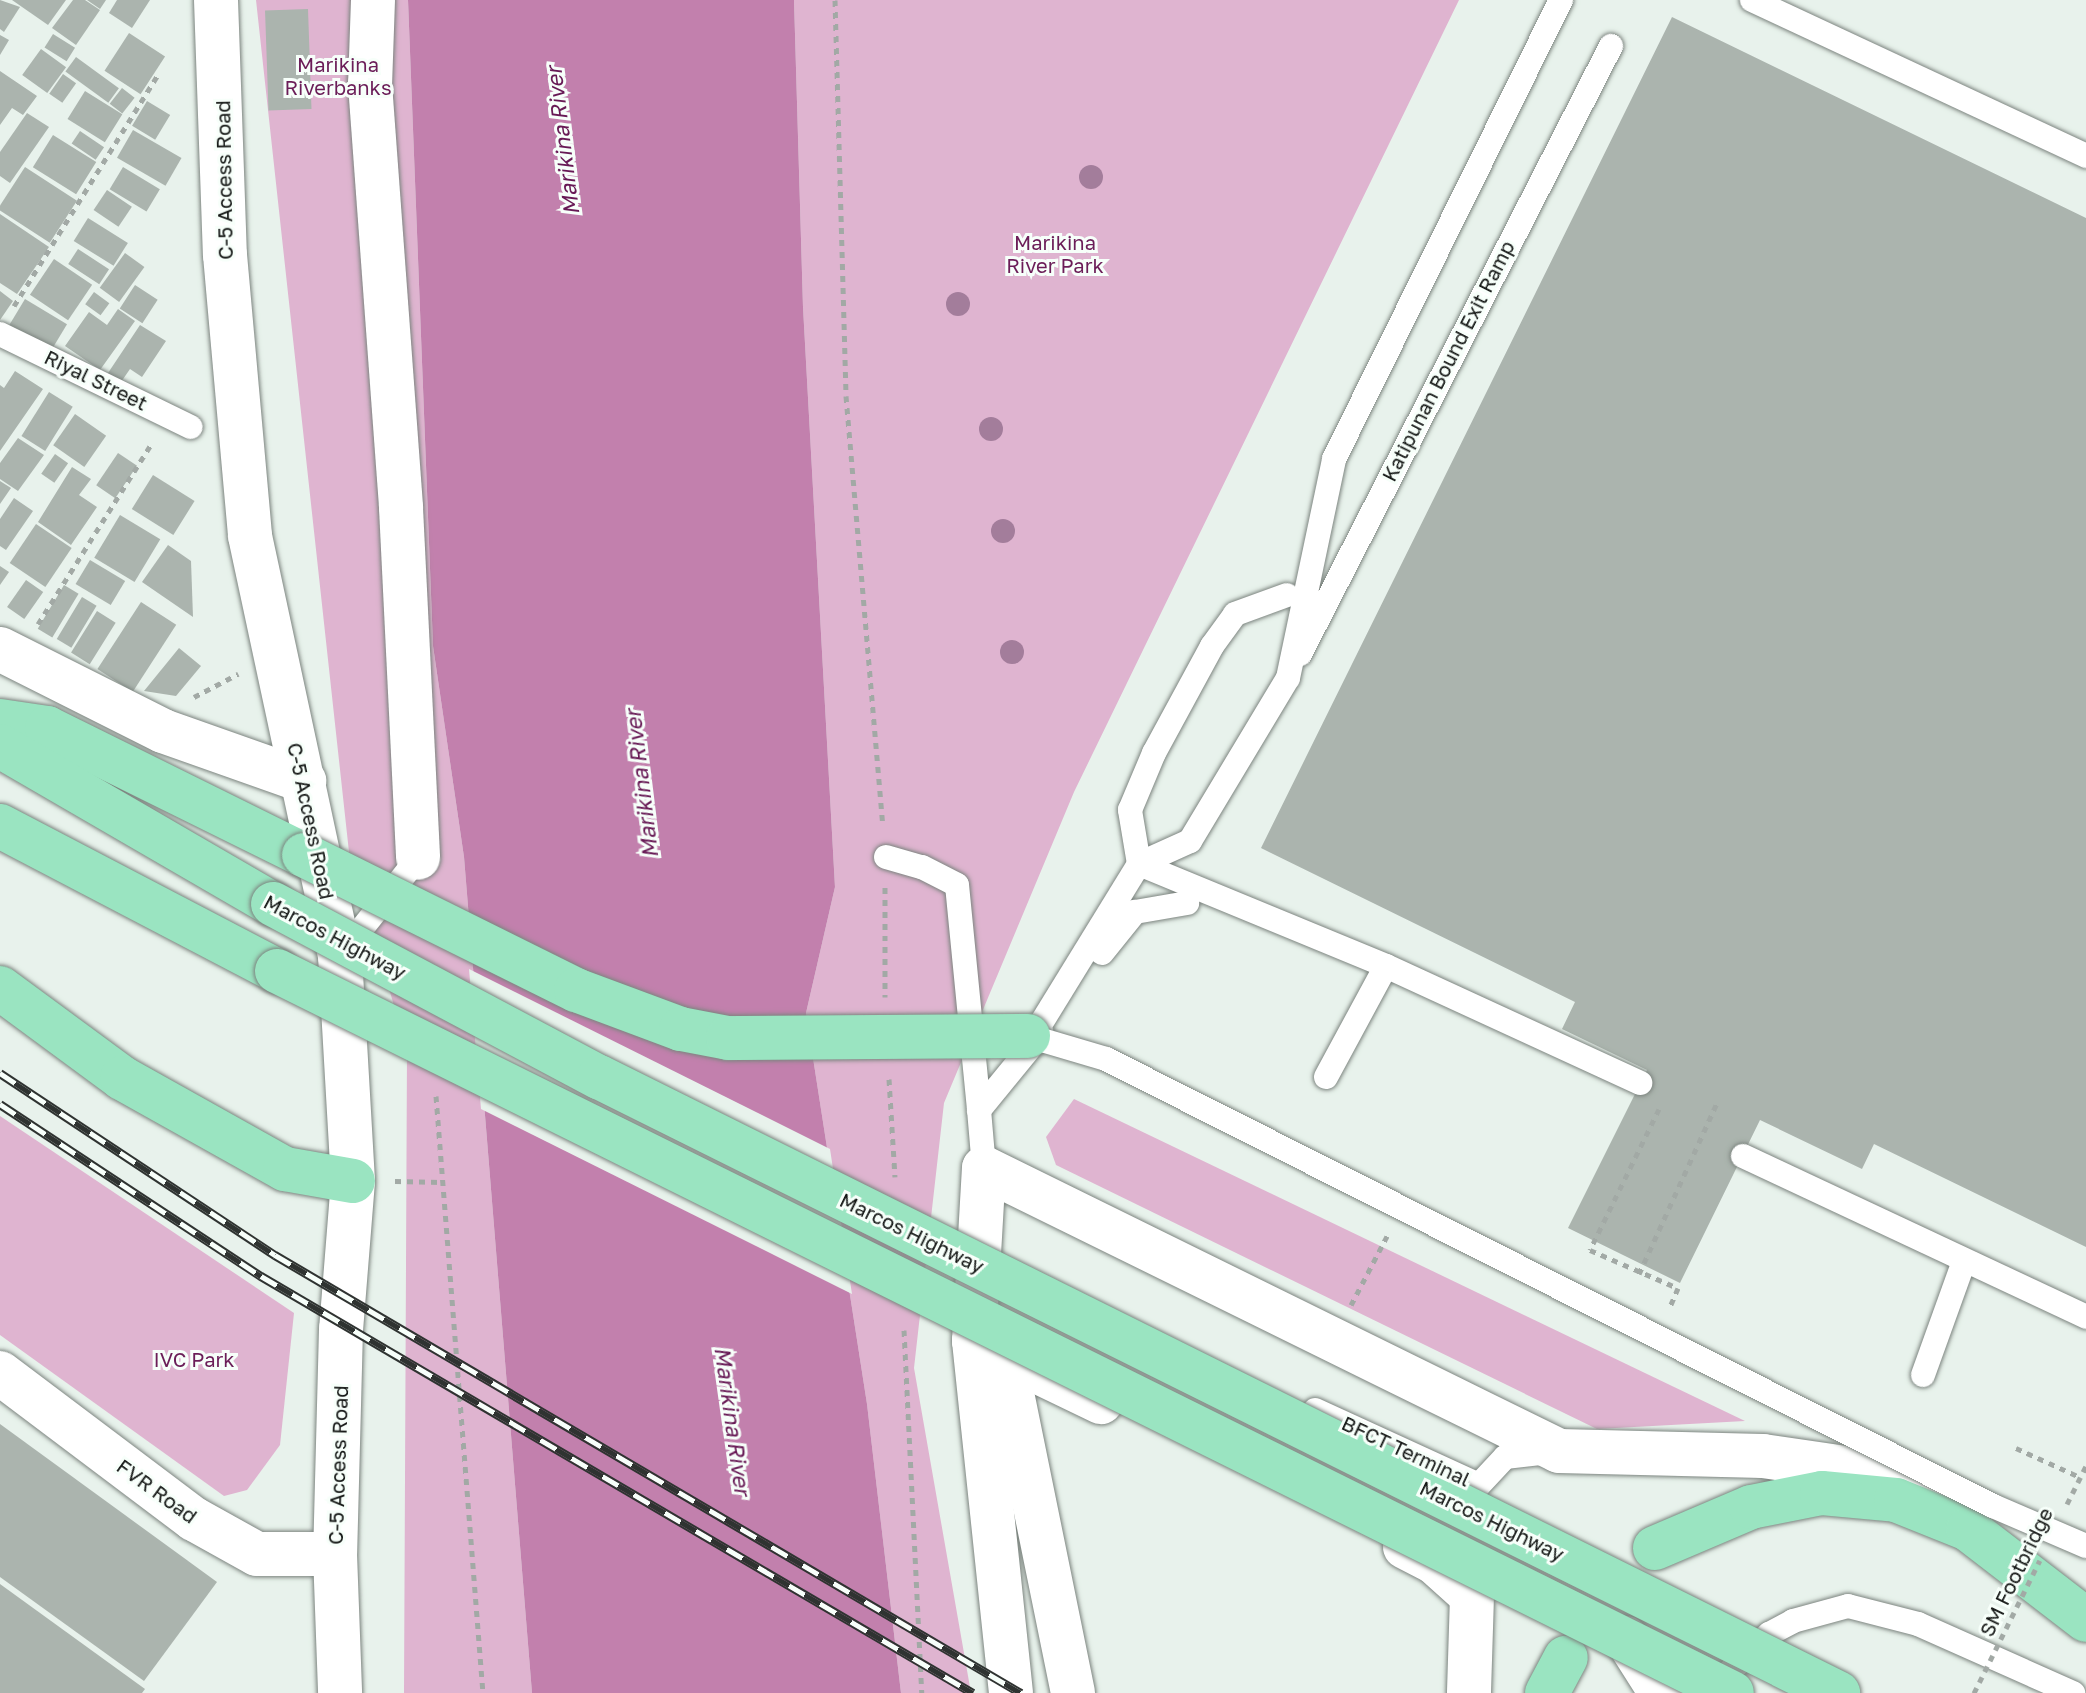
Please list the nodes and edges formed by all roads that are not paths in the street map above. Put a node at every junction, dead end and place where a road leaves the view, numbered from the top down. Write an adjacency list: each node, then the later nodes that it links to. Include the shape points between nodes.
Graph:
1 (216, 0): 14 (street, C-5 Access Road, via 225,255 250,536 272,656)
2 (373, 0): 17 (street, via 370,84 401,508)
3 (1561, 0): 11 (lane, via 1334,459)
4 (1752, 0): 6 (lane)
5 (1611, 46): 11 (lane, Katipunan Bound Exit Ramp)
6 (2086, 156)
7 (4, 324): 8 (lane, Riyal Street)
8 (191, 427)
9 (1287, 595): 18 (lane, via 1235,614 1176,713 1130,810)
10 (16, 642): 14 (street, via 163,731)
11 (1288, 678): 18 (lane, Katipunan Bound Exit Ramp, via 1190,841)
12 (0, 721): 23 (main road, bridge, via 47,728 576,990 681,1029 728,1038)
13 (0, 746): 54 (main road, Marcos Highway, bridge, via 273,904 614,1084)
14 (304, 781): 20 (street, C-5 Access Road)
15 (0, 826): 46 (main road, bridge, via 277,971)
16 (886, 857): 26 (lane, via 957,885)
17 (418, 858): 20 (lane)
18 (1139, 864): 21 (lane); 23 (lane)
19 (1187, 903): 26 (lane, via 1135,912 1114,932 1092,970)
20 (340, 956): 29 (street, C-5 Access Road)
21 (1386, 966): 24 (lane); 25 (lane)
22 (0, 988): 29 (main road, via 122,1078 285,1169)
23 (1030, 1037): 41 (lane, bridge, via 1106,1059 1993,1506)
24 (1326, 1077)
25 (1640, 1083)
26 (979, 1110): 28 (lane)
27 (1743, 1156): 30 (lane)
28 (984, 1168): 32 (street, via 979,1240); 36 (street)
29 (353, 1181): 43 (street, C-5 Access Road, via 341,1329)
30 (1964, 1261): 31 (lane); 34 (lane)
31 (2086, 1317)
32 (989, 1350): 37 (street); 48 (street); 49 (street)
33 (0, 1373): 43 (street, FVR Road, via 194,1519 257,1554)
34 (1923, 1375)
35 (1359, 1430): 37 (lane, BFCT Terminal, via 1248,1379); 38 (lane, BFCT Terminal); 39 (lane)
36 (1559, 1451): 38 (lane, BFCT Terminal, via 1505,1457); 40 (street, via 1763,1456 1866,1471 1926,1495)
37 (1247, 1468): 39 (street)
38 (1479, 1485): 44 (lane)
39 (1357, 1522): 44 (street, via 1433,1561)
40 (1968, 1529): 42 (main road, via 1896,1500 1822,1493 1751,1507); 45 (main road)
41 (2085, 1543)
42 (1655, 1548)
43 (335, 1554): 47 (street, C-5 Access Road)
44 (1472, 1596): 50 (street)
45 (2086, 1620)
46 (1626, 1638): 51 (street); 53 (main road, bridge)
47 (340, 1693)
48 (1011, 1693)
49 (1073, 1693)
50 (1469, 1693)
51 (1661, 1693)
52 (1716, 1693): 55 (lane, via 1728,1673 1769,1634 1820,1611 1848,1606 1918,1624)
53 (1732, 1693)
54 (1838, 1693)
55 (2073, 1693)

